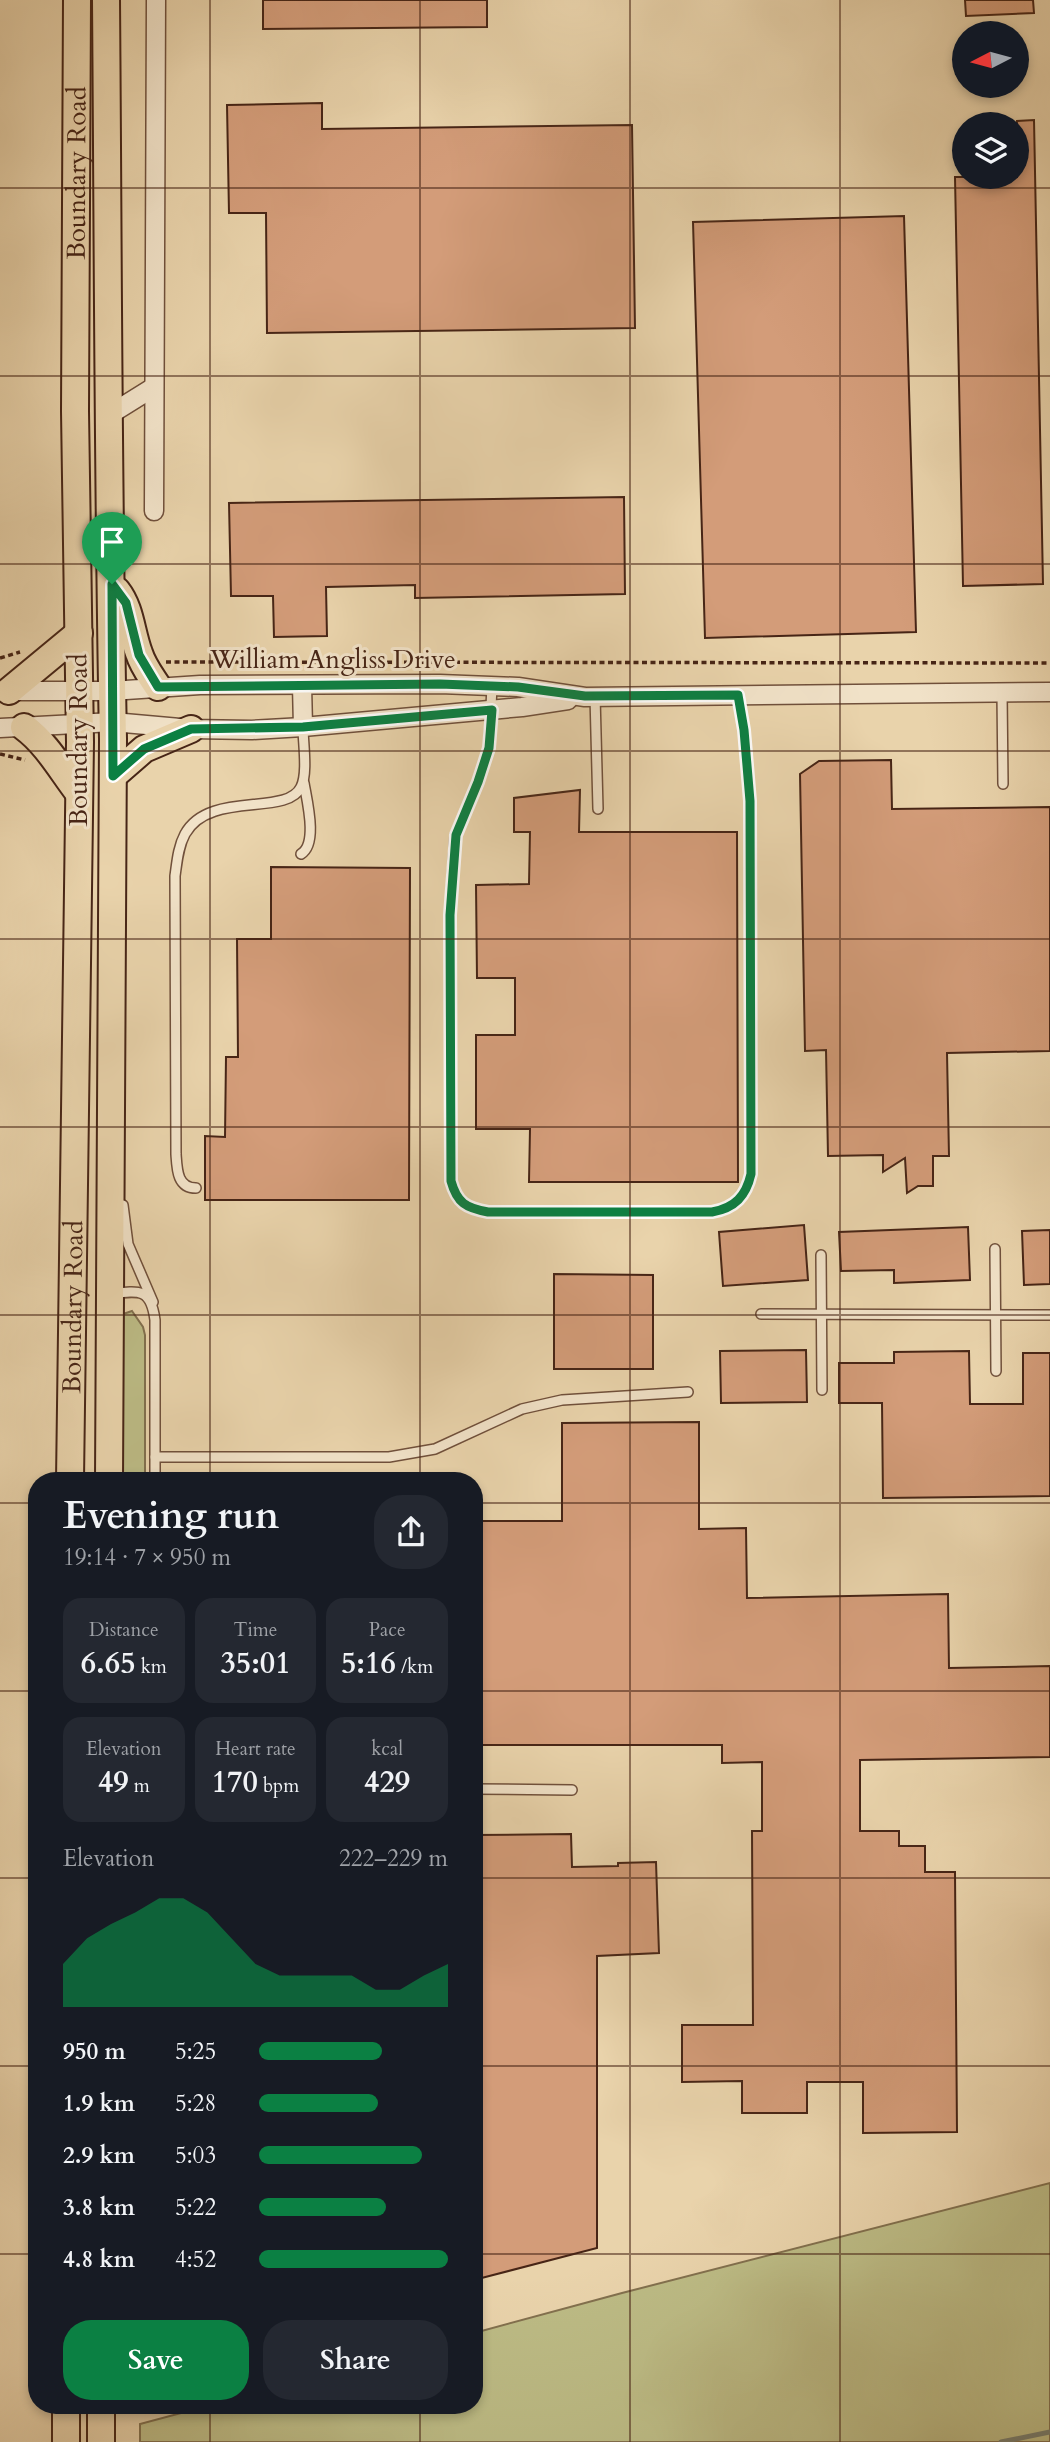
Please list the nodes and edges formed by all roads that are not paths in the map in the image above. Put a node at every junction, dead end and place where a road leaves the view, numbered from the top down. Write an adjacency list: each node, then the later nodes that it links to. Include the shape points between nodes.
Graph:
1 (77, 0): 8 (main road, Boundary Road)
2 (106, 0): 5 (main road, Boundary Road)
3 (156, 0): 4 (street)
4 (154, 387): 5 (street); 6 (street)
5 (109, 415): 7 (main road, Boundary Road)
6 (154, 511)
7 (112, 584): 11 (main road, via 126,603 139,655); 13 (main road, Boundary Road)
8 (79, 633): 12 (main road); 14 (main road, Boundary Road)
9 (302, 685): 10 (street, William Angliss Drive); 11 (street, William Angliss Drive); 23 (street)
10 (492, 686): 18 (street, William Angliss Drive); 19 (lane)
11 (158, 687): 13 (street, William Angliss Drive)
12 (4, 691): 14 (street, William Angliss Drive)
13 (111, 691): 14 (street, William Angliss Drive); 20 (main road, Boundary Road)
14 (80, 692): 21 (main road, Boundary Road)
15 (1050, 692): 16 (street, William Angliss Drive)
16 (1002, 693): 17 (street, William Angliss Drive); 27 (lane)
17 (738, 695): 18 (street, William Angliss Drive); 19 (lane, via 750,801 751,1174 749,1186 734,1205 712,1212 488,1212 472,1209 455,1194 451,1181 450,915 456,835 489,748)
18 (590, 696): 19 (street, William Angliss Drive); 29 (lane)
19 (492, 710): 23 (street, William Angliss Drive)
20 (113, 722): 21 (street, William Angliss Drive); 24 (street, William Angliss Drive); 25 (main road, Boundary Road)
21 (80, 723): 22 (street, William Angliss Drive); 28 (main road, Boundary Road)
22 (12, 727): 28 (main road, via 43,744)
23 (303, 727): 24 (street, William Angliss Drive); 26 (lane)
24 (191, 729): 25 (main road, via 144,749)
25 (113, 776): 31 (main road, Boundary Road)
26 (304, 778): 30 (lane, via 311,836); 33 (lane, via 291,798 218,810 200,818 186,832 179,850 176,1154 183,1184)
27 (1003, 783)
28 (78, 792): 38 (main road, Boundary Road)
29 (598, 809)
30 (301, 854)
31 (112, 1082): 32 (lane); 37 (main road, Boundary Road)
32 (122, 1130)
33 (196, 1188)
34 (122, 1197): 39 (lane, via 128,1244)
35 (995, 1249): 42 (lane)
36 (821, 1255): 41 (lane)
37 (110, 1294): 38 (main road); 39 (lane, via 134,1291); 49 (main road, Boundary Road)
38 (74, 1301): 48 (main road, Boundary Road)
39 (153, 1303): 47 (lane)
40 (761, 1314): 41 (lane)
41 (821, 1315): 42 (lane); 45 (lane)
42 (996, 1315): 43 (lane); 44 (lane)
43 (1050, 1315)
44 (996, 1371)
45 (822, 1390)
46 (688, 1392): 47 (lane, via 562,1399 522,1409 435,1449 388,1457)
47 (155, 1457): 50 (lane)
48 (70, 1472)
49 (109, 1472)
50 (155, 1472)
51 (483, 1789): 52 (lane)
52 (572, 1790)
53 (66, 2414): 55 (main road)
54 (101, 2414): 56 (main road)
55 (66, 2442)
56 (101, 2442)

